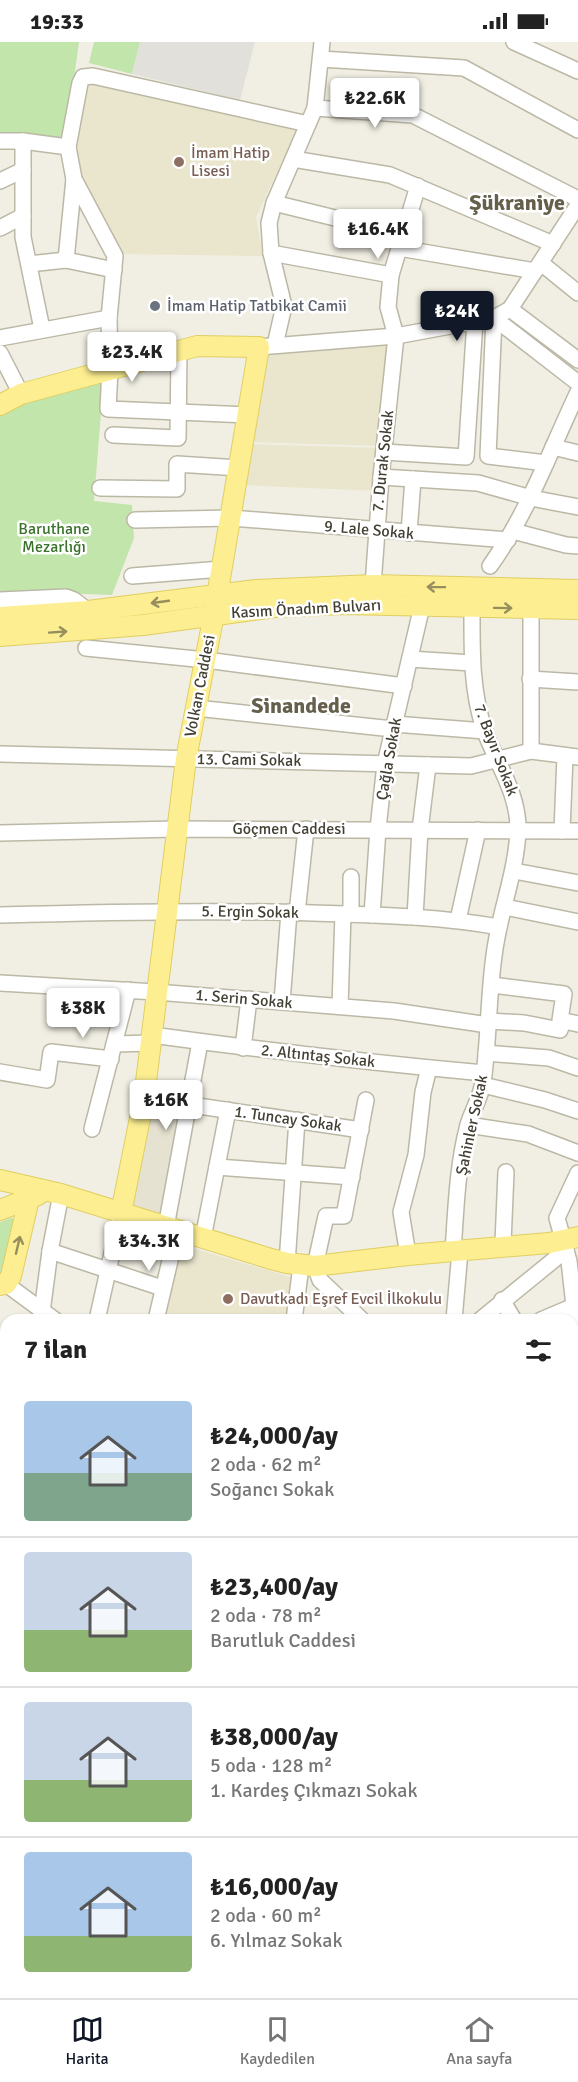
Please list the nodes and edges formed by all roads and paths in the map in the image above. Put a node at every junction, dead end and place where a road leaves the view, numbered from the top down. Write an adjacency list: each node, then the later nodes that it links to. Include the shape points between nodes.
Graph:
1 (322, 42): 3 (street)
2 (514, 42): 4 (street)
3 (321, 59): 5 (street); 7 (street, via 464,68)
4 (578, 71)
5 (315, 108): 6 (street); 16 (street, via 413,115)
6 (308, 124): 10 (street, via 93,76 83,77 80,83); 11 (street)
7 (578, 130)
8 (0, 141): 9 (street)
9 (23, 141): 10 (street); 12 (street)
10 (68, 147): 13 (street)
11 (293, 159): 15 (street, via 390,175); 17 (street)
12 (23, 170): 14 (street); 19 (street)
13 (74, 179): 25 (street); 28 (street, via 115,256)
14 (0, 181)
15 (418, 186): 22 (street); 23 (street)
16 (578, 200)
17 (274, 203): 22 (street); 24 (street, via 269,223)
18 (578, 205): 20 (street)
19 (24, 216): 21 (street); 26 (street)
20 (574, 222): 23 (street)
21 (0, 228)
22 (401, 242): 27 (street); 29 (street)
23 (553, 244): 27 (street)
24 (271, 253): 29 (street); 38 (street, via 284,306)
25 (66, 260): 26 (street); 28 (street)
26 (29, 264): 35 (street)
27 (538, 267): 30 (street); 31 (street)
28 (114, 270): 32 (street)
29 (391, 275): 36 (street, via 388,307)
30 (578, 293)
31 (510, 309): 33 (street); 41 (street)
32 (109, 318): 35 (street); 42 (street)
33 (494, 318): 34 (street); 43 (street); 54 (street, via 488,456)
34 (475, 321): 36 (street); 52 (street, via 466,457)
35 (42, 329): 37 (street)
36 (396, 336): 38 (street); 52 (street, 7. Durak Sokak)
37 (0, 338)
38 (267, 346): 39 (main road, via 197,346); 48 (main road, Volkan Caddesi)
39 (179, 351): 42 (main road); 47 (street)
40 (0, 353): 45 (street)
41 (578, 360)
42 (110, 369): 45 (main road); 47 (street, via 108,409)
43 (578, 383)
44 (578, 392): 49 (street)
45 (21, 394): 46 (main road)
46 (0, 405)
47 (178, 412): 48 (street); 50 (street, via 178,438)
48 (248, 415): 55 (main road, Volkan Caddesi)
49 (573, 415): 51 (street)
50 (113, 435)
51 (553, 447): 53 (street); 54 (street)
52 (384, 452): 56 (street, 7. Durak Sokak)
53 (578, 453)
54 (546, 462): 59 (street)
55 (239, 468): 58 (street, via 177,464 177,489); 61 (main road, Volkan Caddesi)
56 (381, 477): 57 (street); 63 (street, 7. Durak Sokak)
57 (413, 479): 59 (street, via 478,483); 64 (street)
58 (100, 488)
59 (531, 498): 60 (street); 65 (street)
60 (578, 507)
61 (231, 518): 62 (street, 9. Lale Sokak); 63 (street, 9. Lale Sokak); 68 (main road, Volkan Caddesi)
62 (135, 520)
63 (376, 530): 64 (street, 9. Lale Sokak); 70 (street, 7. Durak Sokak)
64 (409, 533): 65 (street, 9. Lale Sokak)
65 (511, 536): 66 (street, 9. Lale Sokak); 67 (street)
66 (578, 546)
67 (490, 566)
68 (222, 569): 69 (street); 72 (main road, Volkan Caddesi)
69 (132, 576)
70 (373, 585): 71 (main road, Kasım Önadım Bulvarı, one-way to 70); 72 (main road, Kasım Önadım Bulvarı)
71 (578, 590)
72 (218, 594): 78 (main road, Kasım Önadım Bulvarı, one-way to 78); 79 (main road, Volkan Caddesi)
73 (0, 600): 78 (street, via 66,597)
74 (422, 606): 75 (main road, Kasım Önadım Bulvarı); 79 (main road, Kasım Önadım Bulvarı, via 343,604); 83 (street, Çağla Sokak)
75 (472, 607): 76 (main road, Kasım Önadım Bulvarı, one-way to 76); 85 (street, 7. Bayır Sokak)
76 (531, 609): 77 (main road, Kasım Önadım Bulvarı); 86 (street)
77 (578, 609)
78 (88, 611): 80 (main road, Kasım Önadım Bulvarı)
79 (214, 614): 81 (main road, Kasım Önadım Bulvarı, one-way to 79, via 143,625); 84 (main road, Volkan Caddesi)
80 (0, 617)
81 (0, 636)
82 (86, 648): 84 (street)
83 (410, 659): 85 (street); 88 (street, Çağla Sokak)
84 (206, 660): 88 (street); 89 (main road, Volkan Caddesi)
85 (472, 663): 91 (street, 7. Bayır Sokak)
86 (531, 679): 87 (street); 92 (street)
87 (578, 682)
88 (404, 686): 90 (street, Çağla Sokak)
89 (196, 708): 90 (street); 95 (main road, Volkan Caddesi)
90 (393, 726): 91 (street); 97 (street, Çağla Sokak)
91 (485, 731): 96 (street, 7. Bayır Sokak)
92 (531, 751): 94 (street); 96 (street, 13. Cami Sokak)
93 (0, 754): 95 (street, 13. Cami Sokak)
94 (571, 756): 105 (street)
95 (186, 759): 97 (street, 13. Cami Sokak); 99 (main road, Volkan Caddesi)
96 (498, 759): 98 (street, 13. Cami Sokak, via 471,766); 104 (street, 7. Bayır Sokak, via 515,801)
97 (385, 764): 98 (street, 13. Cami Sokak); 101 (street, Çağla Sokak)
98 (428, 765): 102 (street)
99 (176, 829): 100 (street, Göçmen Caddesi); 107 (street, Göçmen Caddesi); 112 (main road, Volkan Caddesi)
100 (306, 829): 101 (street, Göçmen Caddesi); 113 (street)
101 (378, 829): 102 (street, Göçmen Caddesi); 116 (street, Çağla Sokak)
102 (420, 830): 103 (street, Göçmen Caddesi); 117 (street)
103 (478, 830): 104 (street, Göçmen Caddesi); 118 (street)
104 (518, 830): 105 (street, Göçmen Caddesi); 108 (street, 7. Bayır Sokak)
105 (562, 831): 106 (street, Göçmen Caddesi)
106 (578, 831)
107 (0, 833)
108 (514, 871): 110 (street); 111 (street, 7. Bayır Sokak)
109 (351, 877): 114 (street)
110 (578, 883)
111 (505, 907): 119 (street); 120 (street, 7. Bayır Sokak)
112 (166, 910): 113 (street, 5. Ergin Sokak); 115 (street, 5. Ergin Sokak); 124 (main road, Volkan Caddesi)
113 (293, 912): 114 (street, 5. Ergin Sokak); 126 (street)
114 (347, 914): 116 (street, 5. Ergin Sokak); 127 (street)
115 (0, 915)
116 (372, 915): 117 (street, 5. Ergin Sokak)
117 (415, 917): 118 (street, 5. Ergin Sokak)
118 (458, 920): 120 (street, 5. Ergin Sokak)
119 (578, 922)
120 (499, 927): 122 (street, Şahinler Sokak)
121 (0, 983): 123 (street, 1. Serin Sokak)
122 (492, 985): 128 (street, via 564,994); 129 (street, Şahinler Sokak)
123 (128, 990): 124 (street, 1. Serin Sokak); 132 (street)
124 (156, 992): 125 (street, 1. Serin Sokak); 130 (main road, Volkan Caddesi)
125 (249, 999): 126 (street, 1. Serin Sokak); 133 (street)
126 (282, 1002): 127 (street, 1. Serin Sokak)
127 (340, 1006): 129 (street, 1. Serin Sokak)
128 (567, 1022): 129 (street, 1. Serin Sokak, via 560,1030 524,1023)
129 (488, 1023): 134 (street, Şahinler Sokak)
130 (151, 1039): 131 (street, 2. Altıntaş Sokak); 132 (street, 2. Altıntaş Sokak); 140 (main road, Volkan Caddesi)
131 (200, 1042): 133 (street, 2. Altıntaş Sokak); 142 (street)
132 (116, 1044): 135 (street)
133 (243, 1048): 136 (street, 2. Altıntaş Sokak)
134 (486, 1053): 137 (street, via 549,1058); 139 (street, Şahinler Sokak)
135 (111, 1059): 138 (street, via 51,1052 47,1080); 147 (street)
136 (429, 1068): 139 (street, 2. Altıntaş Sokak); 165 (street, via 416,1155 401,1212)
137 (578, 1068)
138 (0, 1072)
139 (483, 1079): 144 (street, 2. Altıntaş Sokak); 146 (street, Şahinler Sokak)
140 (144, 1098): 142 (street, 1. Tuncay Sokak); 158 (main road, Volkan Caddesi)
141 (366, 1100): 148 (street)
142 (187, 1104): 143 (street, 1. Tuncay Sokak); 159 (street)
143 (228, 1110): 145 (street, 1. Tuncay Sokak); 150 (street)
144 (578, 1111)
145 (297, 1120): 148 (street, 1. Tuncay Sokak); 152 (street)
146 (468, 1125): 149 (street, via 528,1134); 164 (street, Şahinler Sokak, via 461,1161)
147 (92, 1129)
148 (361, 1130): 154 (street)
149 (578, 1153)
150 (217, 1167): 152 (street); 161 (street)
151 (506, 1172): 162 (street)
152 (294, 1173): 154 (street); 166 (street)
153 (578, 1173): 160 (street, via 557,1218)
154 (352, 1177): 166 (street, via 344,1216 326,1216)
155 (30, 1190): 156 (main road); 157 (main road); 158 (main road); 163 (street); 168 (main road, one-way to 155, via 11,1276)
156 (0, 1198)
157 (0, 1210)
158 (121, 1213): 159 (main road); 167 (street)
159 (171, 1229): 161 (main road); 169 (street)
160 (569, 1237): 162 (main road); 164 (main road); 170 (street); 171 (street)
161 (203, 1238): 166 (main road)
162 (503, 1243): 164 (main road)
163 (50, 1251): 167 (street); 173 (street)
164 (462, 1251): 165 (main road); 178 (street, Şahinler Sokak)
165 (408, 1255): 166 (main road)
166 (301, 1265): 176 (street); 177 (street)
167 (107, 1270): 169 (street); 174 (street)
168 (3, 1285): 172 (street)
169 (162, 1288): 175 (street)
170 (502, 1300): 179 (street); 180 (street)
171 (574, 1306): 181 (street); 182 (street)
172 (45, 1314)
173 (48, 1314)
174 (98, 1314)
175 (157, 1314)
176 (295, 1314)
177 (356, 1314)
178 (455, 1314)
179 (487, 1314)
180 (510, 1314)
181 (555, 1314)
182 (575, 1314)

